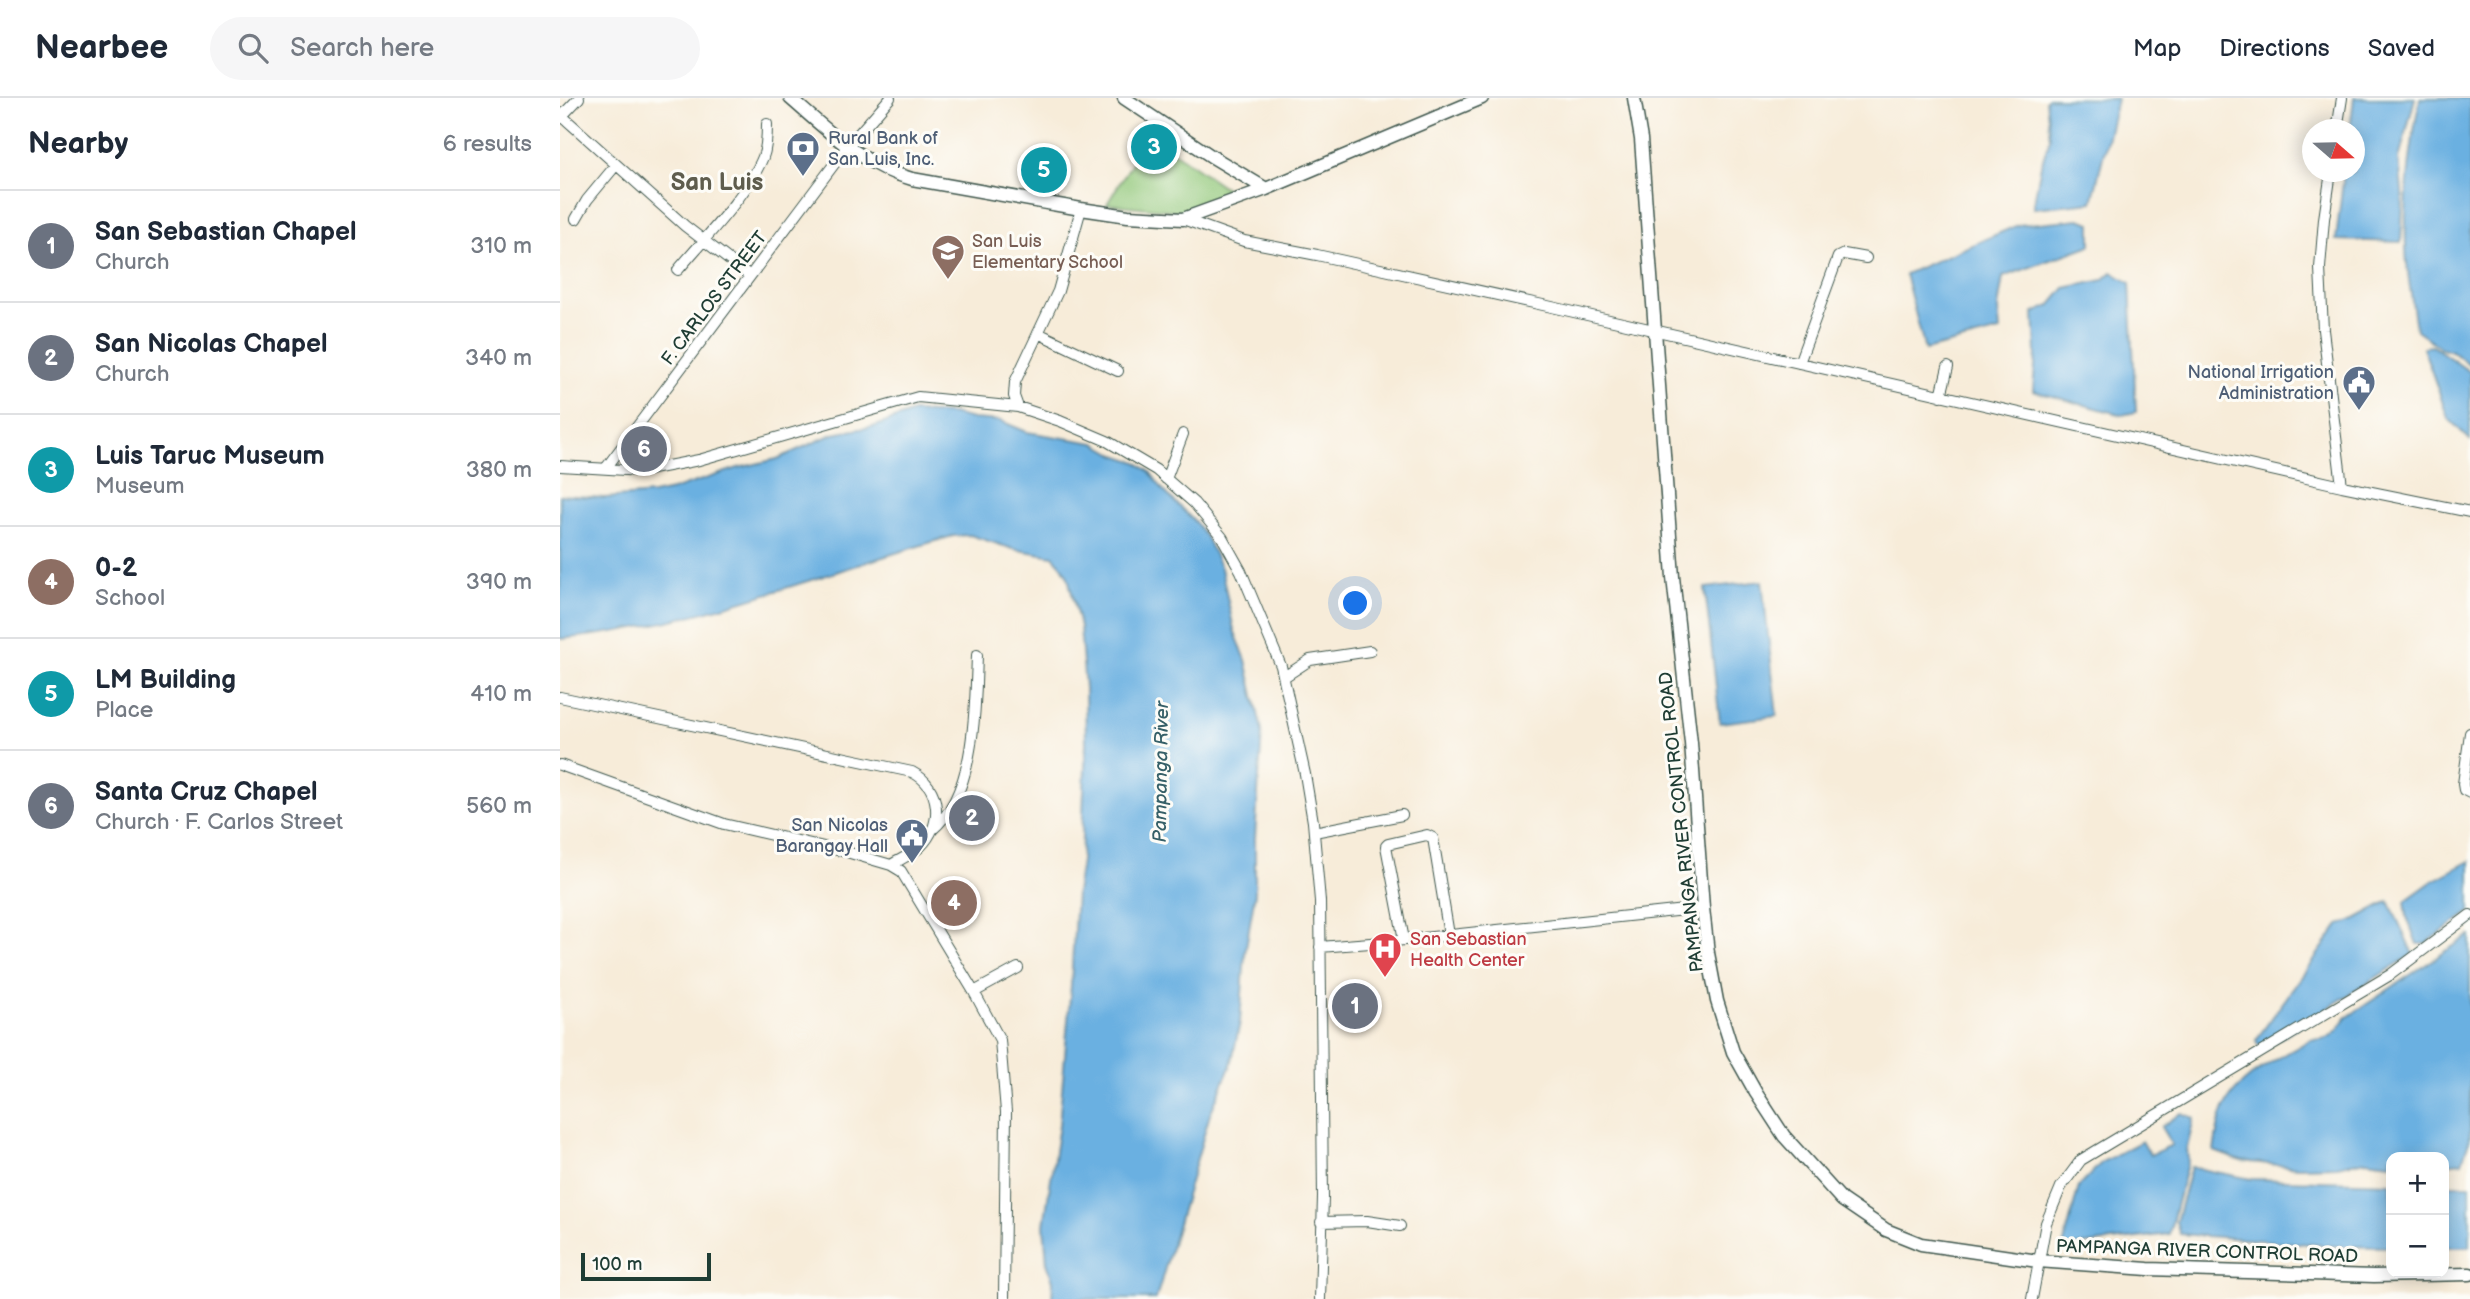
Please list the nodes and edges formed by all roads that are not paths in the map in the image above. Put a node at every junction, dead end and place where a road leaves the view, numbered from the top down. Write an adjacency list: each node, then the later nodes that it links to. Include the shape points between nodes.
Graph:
1 (579, 98): 8 (street)
2 (790, 98): 11 (main road)
3 (890, 98): 11 (street, F. CARLOS STREET)
4 (1124, 98): 14 (main road)
5 (1482, 98): 14 (main road)
6 (1634, 98): 22 (main road, PAMPANGA RIVER CONTROL ROAD)
7 (2342, 98): 9 (street)
8 (561, 117): 12 (street)
9 (2339, 119)
10 (767, 124): 18 (street, via 764,154 757,168)
11 (847, 147): 15 (main road, via 891,173); 21 (street, F. CARLOS STREET)
12 (616, 165): 16 (street); 18 (street)
13 (2330, 182): 33 (street, via 2320,268)
14 (1266, 189): 17 (main road)
15 (1081, 209): 17 (main road); 23 (street, via 1058,290)
16 (576, 219)
17 (1183, 219): 22 (street, via 1244,241)
18 (702, 240): 20 (street); 21 (street)
19 (1866, 258): 24 (street, via 1838,257)
20 (678, 270)
21 (750, 276): 31 (street, F. CARLOS STREET)
22 (1656, 332): 24 (street); 46 (main road, PAMPANGA RIVER CONTROL ROAD)
23 (1038, 334): 26 (street); 28 (street, via 1015,382)
24 (1799, 363): 27 (street)
25 (1948, 367): 27 (street)
26 (1118, 371)
27 (1941, 396): 33 (street)
28 (1018, 407): 31 (street, via 918,397 699,460 642,471); 32 (street, via 1107,441)
29 (1183, 434): 32 (street)
30 (560, 466): 31 (street)
31 (606, 468)
32 (1166, 479): 37 (street, via 1222,537 1265,624)
33 (2342, 486): 34 (street)
34 (2470, 512)
35 (1370, 651): 37 (street, via 1310,660)
36 (977, 655): 43 (street, via 964,773 952,807)
37 (1284, 677): 44 (street)
38 (560, 697): 43 (street, via 912,772 925,779 934,796)
39 (2470, 733): 41 (street, via 2463,784)
40 (560, 765): 45 (street, via 724,824)
41 (2470, 793)
42 (1402, 815): 44 (street)
43 (931, 830): 45 (street, via 922,845)
44 (1314, 832): 50 (street)
45 (891, 865): 52 (street, via 901,871)
46 (1703, 908): 48 (street); 55 (main road, PAMPANGA RIVER CONTROL ROAD, via 1717,1001 1733,1052 1784,1136 1811,1168 1842,1200 1886,1230 1921,1244)
47 (2470, 915): 55 (street, via 2389,975 2081,1160 2061,1187 2046,1223)
48 (1449, 935): 49 (street); 49 (street, via 1435,844 1427,835 1385,846)
49 (1404, 940): 50 (street)
50 (1320, 947): 53 (street)
51 (1018, 968): 52 (street)
52 (974, 992): 57 (street, via 1000,1040 1006,1112)
53 (1321, 1222): 54 (street); 58 (street)
54 (1400, 1226)
55 (2038, 1261): 56 (main road, PAMPANGA RIVER CONTROL ROAD, via 2374,1276); 59 (street)
56 (2470, 1274)
57 (1004, 1299)
58 (1320, 1299)
59 (2032, 1299)

